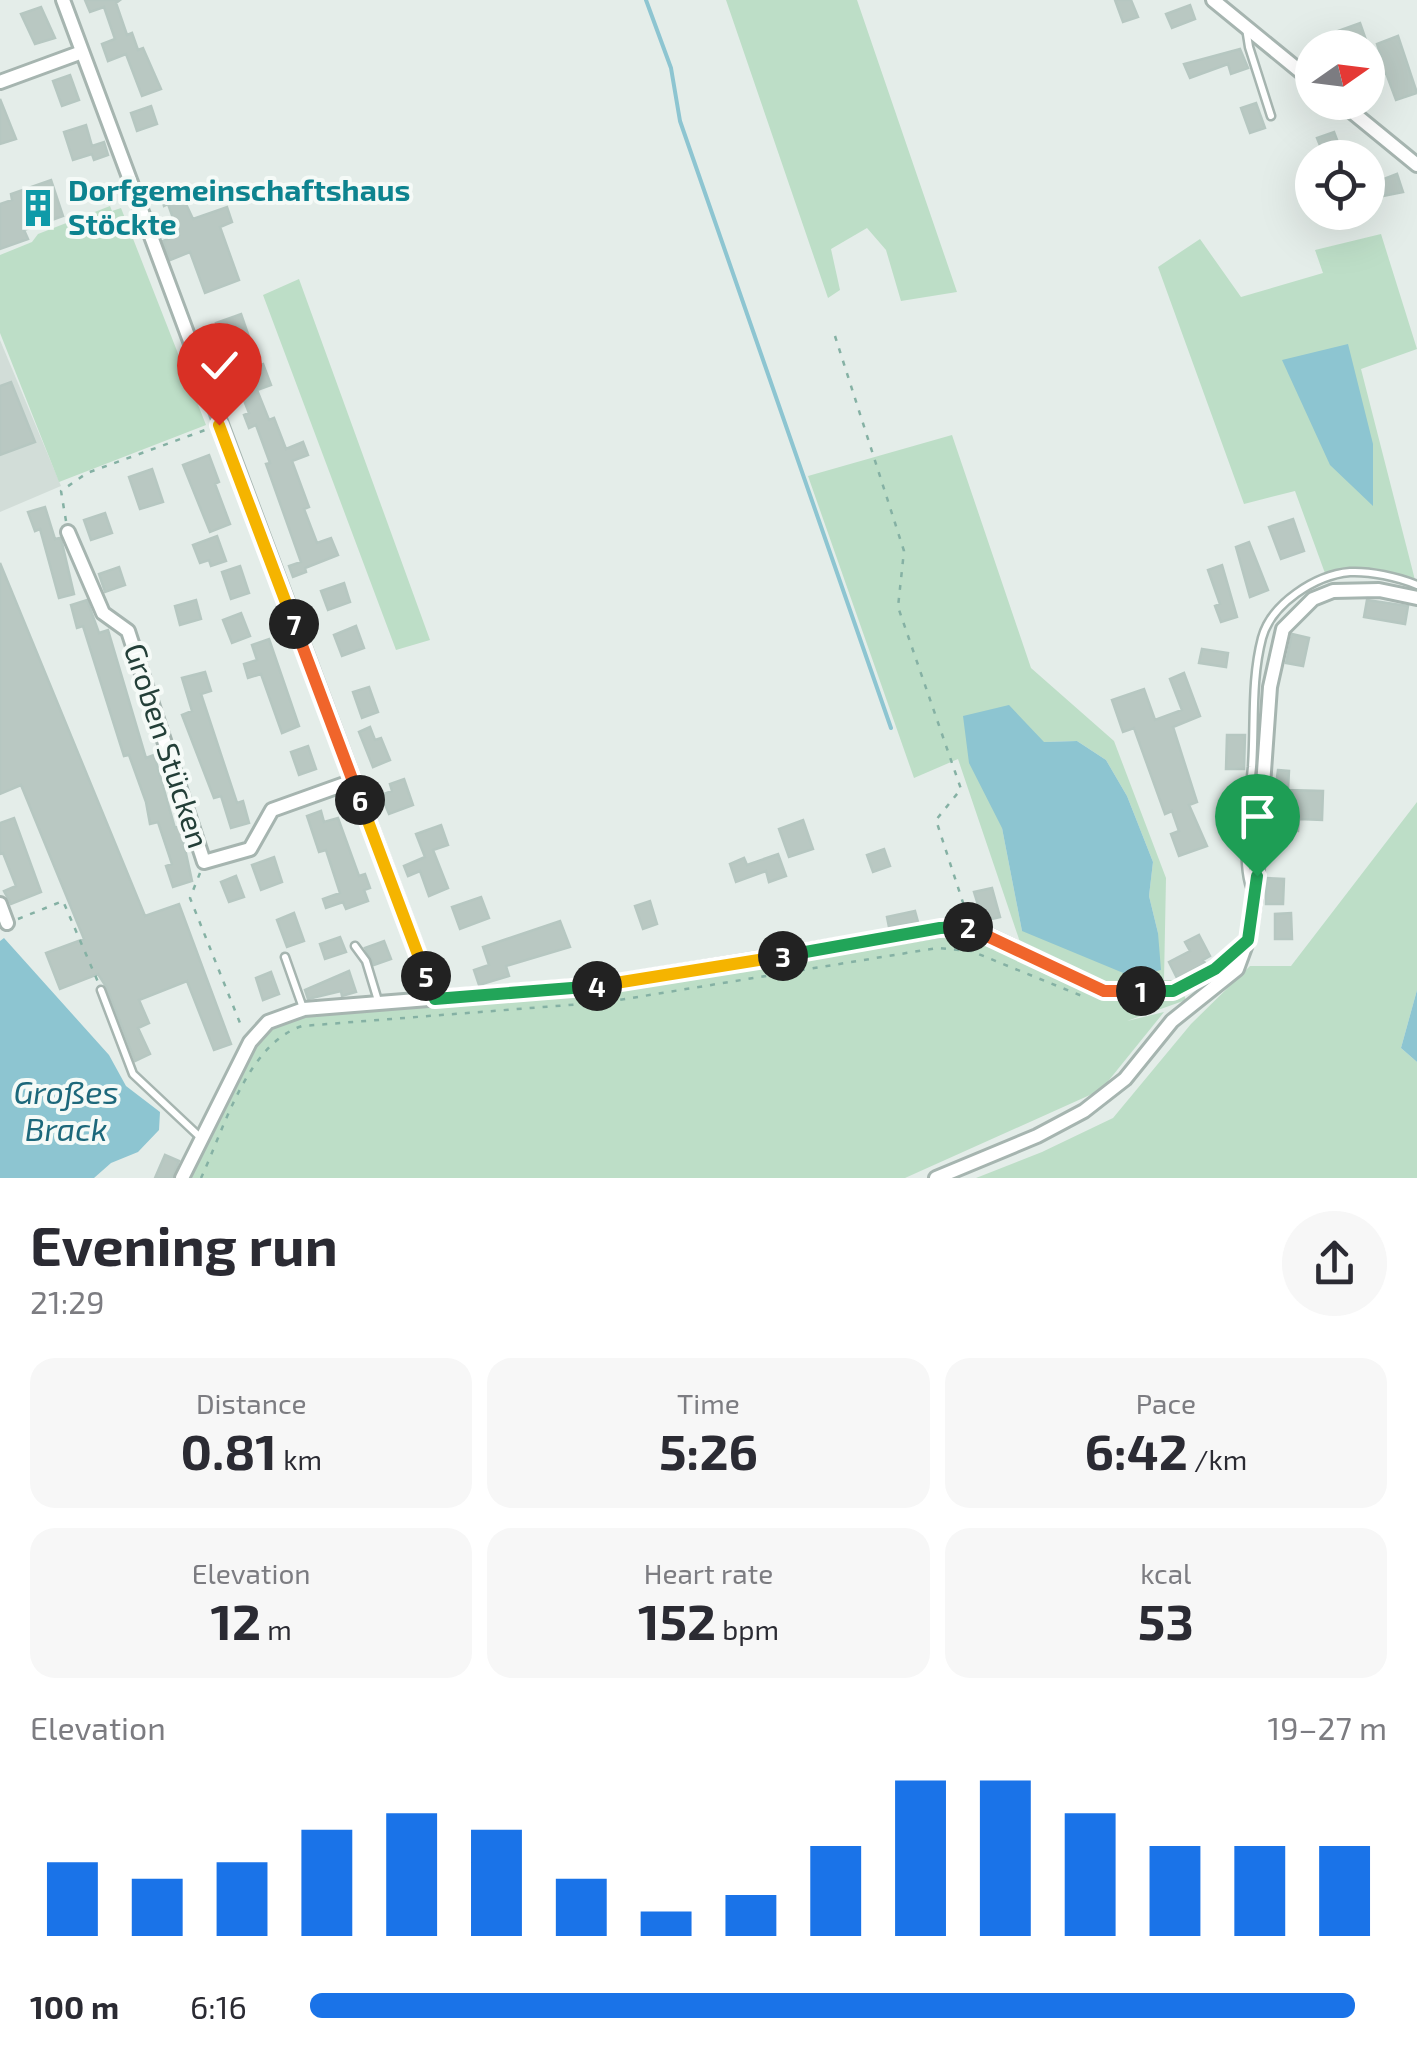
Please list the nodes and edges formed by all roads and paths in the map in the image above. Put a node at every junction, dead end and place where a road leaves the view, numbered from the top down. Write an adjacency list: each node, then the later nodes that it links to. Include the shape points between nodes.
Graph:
1 (63, 0): 4 (street)
2 (1213, 0): 3 (street)
3 (1246, 26): 5 (street); 7 (lane)
4 (82, 52): 6 (street); 11 (street)
5 (1295, 66)
6 (0, 82)
7 (1271, 116)
8 (1362, 120): 9 (street)
9 (1417, 165)
10 (835, 336): 20 (path, via 904,551 898,608 961,789 936,820)
11 (219, 425): 12 (path, via 87,472 60,490); 15 (street)
12 (68, 532): 16 (street, Groben Stücken, via 103,613 128,631)
13 (1417, 585): 17 (lane, via 1350,572 1326,579 1276,611 1263,633 1247,837 1247,886)
14 (1417, 598): 17 (street, via 1333,590 1312,599 1283,629 1270,687)
15 (353, 781): 16 (street, Groben Stücken, via 272,810 250,849); 26 (street)
16 (204, 862): 29 (path, via 190,898)
17 (1256, 898): 21 (street)
18 (0, 904): 19 (street)
19 (7, 923): 24 (path, via 62,901)
20 (970, 927): 21 (street, via 1104,991 1173,991 1215,969); 26 (street, via 604,985)
21 (1248, 940): 33 (street, via 1237,969 1172,1021 1104,1097 1038,1136)
22 (355, 946): 27 (lane)
23 (285, 957): 28 (lane)
24 (101, 990): 30 (lane, via 133,1074)
25 (1081, 996): 32 (path, via 971,951 937,948 607,1002 320,1022 279,1036 262,1053)
26 (435, 999): 27 (street)
27 (379, 1004): 28 (street)
28 (304, 1009): 29 (street, via 268,1022)
29 (250, 1042): 30 (street)
30 (201, 1138): 31 (street)
31 (182, 1178)
32 (201, 1178)
33 (936, 1178)

